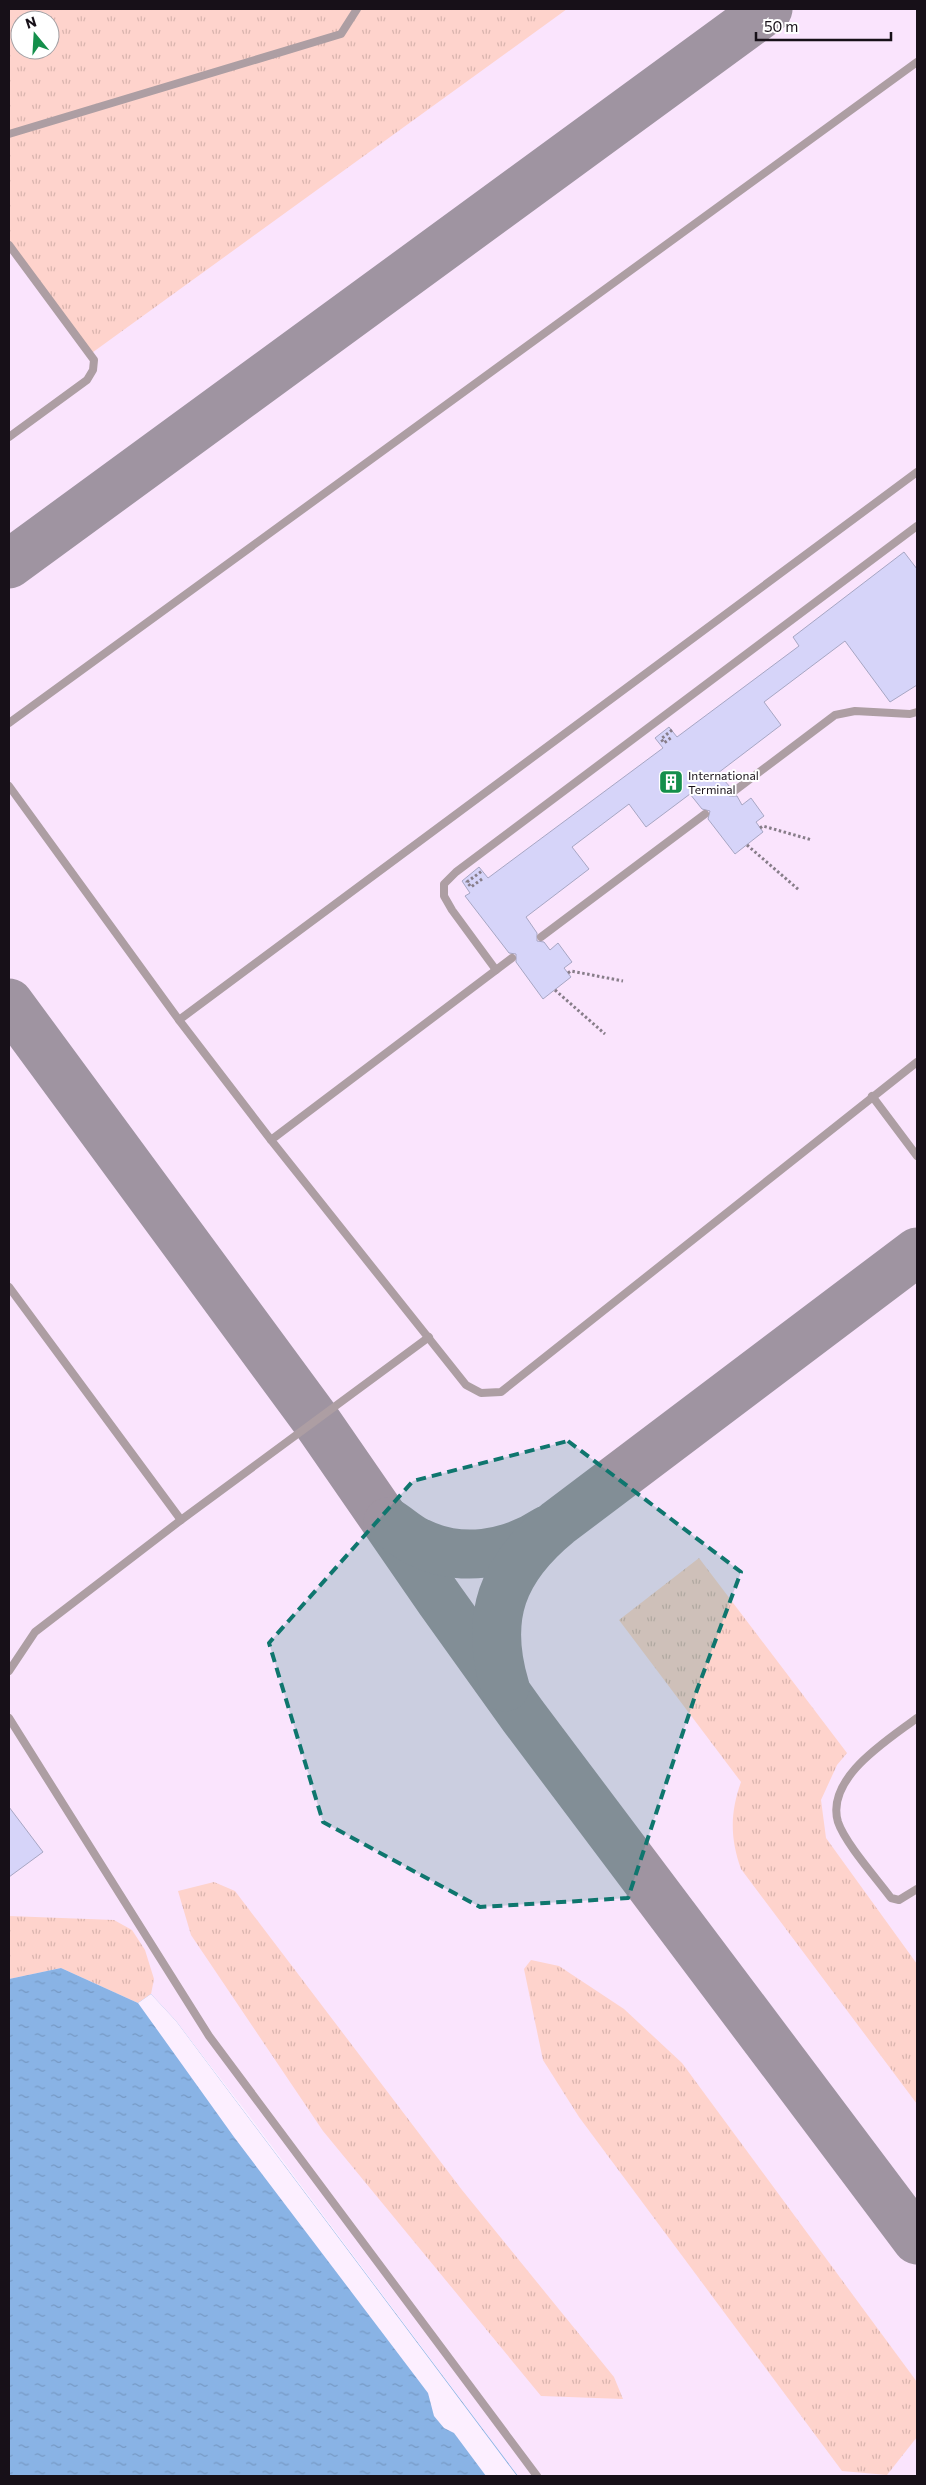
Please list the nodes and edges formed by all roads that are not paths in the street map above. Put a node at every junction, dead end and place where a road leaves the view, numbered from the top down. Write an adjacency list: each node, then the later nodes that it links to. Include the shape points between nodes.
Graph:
1 (357, 9): 3 (lane, via 341,34)
2 (917, 62): 9 (lane)
3 (9, 134)
4 (9, 245): 5 (lane, via 94,360 87,380)
5 (9, 437)
6 (917, 472): 16 (lane)
7 (917, 526): 15 (lane, via 444,884 444,896 452,910)
8 (917, 712): 11 (lane, via 855,711 835,715)
9 (9, 723)
10 (9, 786): 16 (lane)
11 (733, 792)
12 (705, 814): 13 (lane)
13 (540, 937)
14 (512, 958): 15 (lane)
15 (496, 970): 19 (lane)
16 (179, 1020): 19 (lane)
17 (917, 1062): 18 (lane)
18 (872, 1096): 20 (lane); 22 (lane, via 501,1392 481,1393 466,1386)
19 (270, 1140): 22 (lane)
20 (917, 1156)
21 (9, 1287): 23 (lane)
22 (429, 1337): 23 (lane)
23 (181, 1520): 24 (lane, via 35,1632)
24 (9, 1671)
25 (9, 1718): 28 (lane, via 210,2036)
26 (917, 1718): 27 (lane, via 861,1761 847,1777 839,1800 838,1821 891,1898 899,1900)
27 (917, 1889)
28 (537, 2476)

